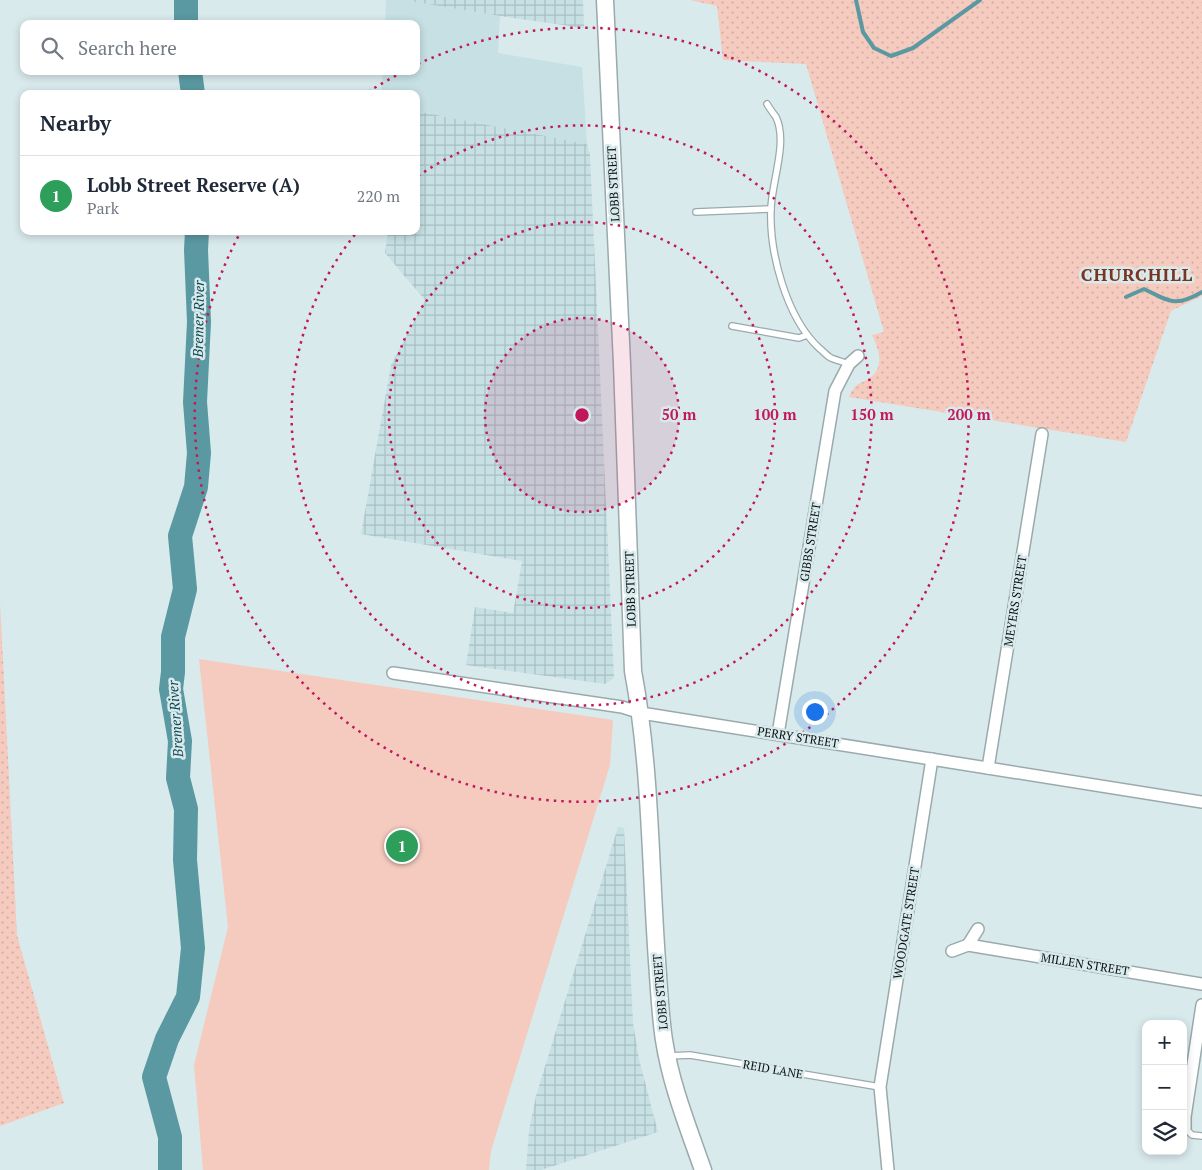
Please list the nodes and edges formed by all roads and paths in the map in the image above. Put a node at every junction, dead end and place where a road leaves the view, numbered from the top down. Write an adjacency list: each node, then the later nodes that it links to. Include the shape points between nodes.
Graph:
1 (605, 0): 10 (main road, LOBB STREET, via 633,662)
2 (767, 104): 3 (lane, via 776,117 779,139)
3 (771, 209): 4 (lane); 6 (lane, via 774,251 780,276)
4 (696, 212)
5 (732, 326): 6 (lane, via 799,338)
6 (807, 335): 7 (lane, via 830,357)
7 (854, 360): 11 (street, GIBBS STREET, via 835,391)
8 (1042, 434): 13 (street, MEYERS STREET)
9 (393, 673): 10 (street, PERRY STREET)
10 (641, 713): 11 (street, PERRY STREET); 20 (main road, LOBB STREET, via 659,994)
11 (778, 734): 12 (street, PERRY STREET)
12 (932, 759): 13 (street, PERRY STREET); 21 (street, WOODGATE STREET)
13 (988, 768): 14 (street, PERRY STREET)
14 (1202, 802)
15 (978, 929): 16 (street)
16 (968, 945): 17 (street); 18 (street, MILLEN STREET)
17 (952, 951)
18 (1202, 984)
19 (1202, 1005): 22 (street)
20 (667, 1056): 21 (lane, REID LANE, via 690,1055); 25 (main road, LOBB STREET, via 675,1090)
21 (880, 1087): 26 (street, WOODGATE STREET)
22 (1185, 1110)
23 (1187, 1130): 24 (lane)
24 (1202, 1136)
25 (703, 1170)
26 (888, 1170)

